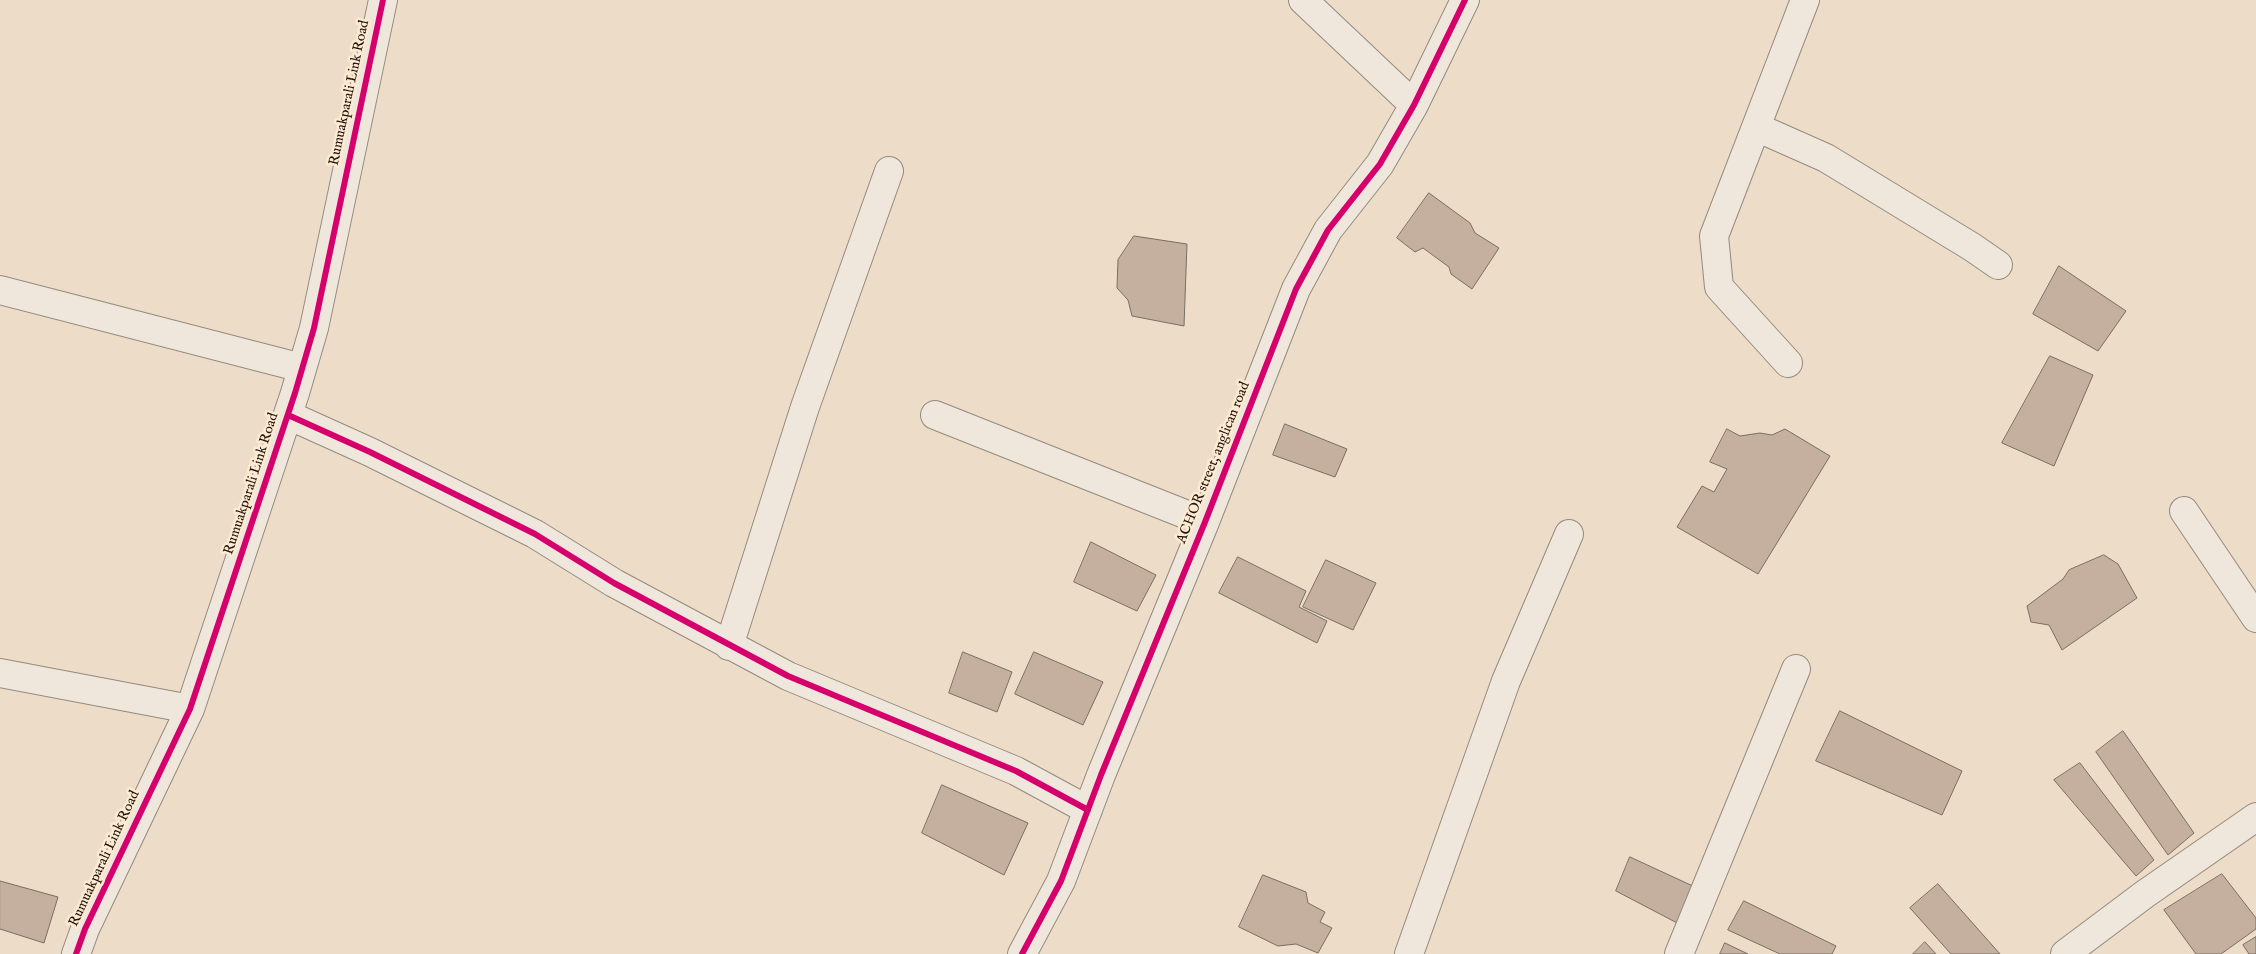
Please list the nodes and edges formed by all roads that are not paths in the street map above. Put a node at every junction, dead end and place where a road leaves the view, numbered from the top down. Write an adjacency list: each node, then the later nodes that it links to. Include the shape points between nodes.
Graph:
1 (383, 0): 11 (street, Rumuakparali Link Road, via 314,328)
2 (1304, 0): 5 (street)
3 (1465, 0): 5 (street, ACHOR street, anglican road)
4 (1805, 0): 6 (street)
5 (1414, 105): 15 (street, ACHOR street, anglican road, via 1380,164 1328,230 1296,289)
6 (1756, 127): 8 (street, via 1826,158); 10 (street, via 1714,236 1719,287)
7 (889, 171): 18 (street, via 805,407)
8 (1998, 265)
9 (0, 290): 11 (street)
10 (1788, 363)
11 (302, 368): 12 (street, Rumuakparali Link Road)
12 (288, 415): 18 (street, via 535,534 614,583); 21 (street, Rumuakparali Link Road)
13 (935, 415): 15 (street)
14 (2184, 511): 17 (street)
15 (1205, 522): 22 (street, ACHOR street, anglican road)
16 (1569, 534): 26 (street, via 1506,681)
17 (2256, 618)
18 (729, 646): 22 (street, via 788,676 1016,771)
19 (1796, 669): 27 (street)
20 (0, 673): 21 (street)
21 (190, 709): 24 (street, Rumuakparali Link Road)
22 (1088, 810): 25 (street, ACHOR street, anglican road, via 1061,880)
23 (2256, 817): 28 (street)
24 (76, 954)
25 (1022, 954)
26 (1409, 954)
27 (1679, 954)
28 (2065, 954)

